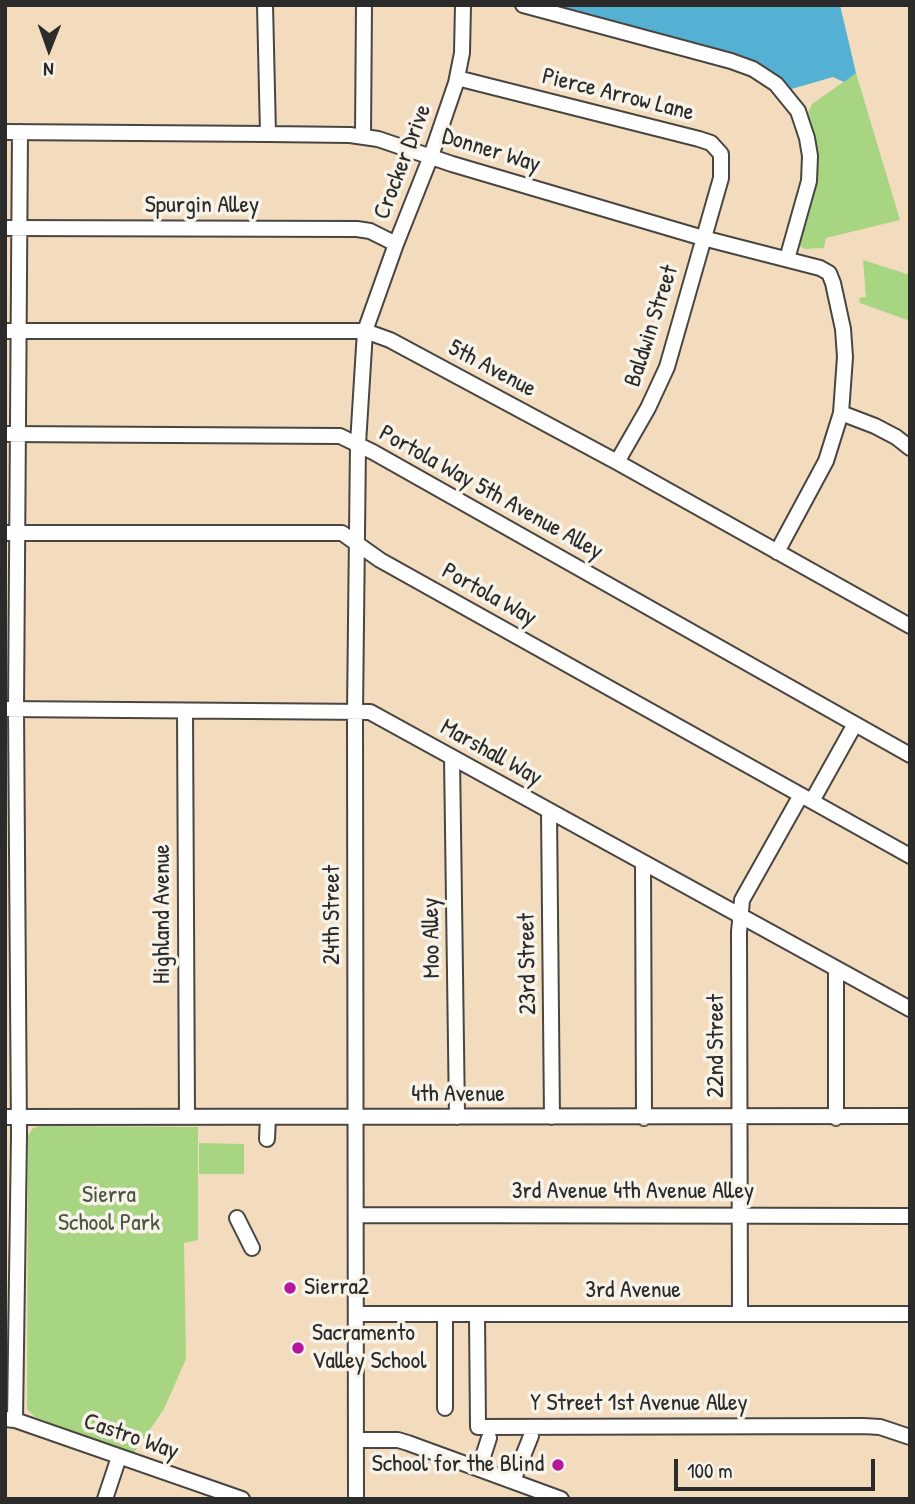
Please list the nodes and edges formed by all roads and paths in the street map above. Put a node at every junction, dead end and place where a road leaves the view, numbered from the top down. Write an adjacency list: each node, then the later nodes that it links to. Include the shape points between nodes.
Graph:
1 (265, 5): 7 (street)
2 (364, 5): 8 (street)
3 (463, 5): 5 (street, Crocker Drive, via 464,36)
4 (523, 5): 13 (street, via 731,61 776,84 798,111 810,156 809,181)
5 (457, 78): 9 (street, Crocker Drive); 11 (street, Pierce Arrow Lane, via 711,143 721,155 722,167)
6 (13, 132): 7 (street, Donner Way); 10 (street)
7 (268, 134): 8 (street, Donner Way)
8 (363, 136): 9 (street, Donner Way)
9 (431, 156): 11 (street, Donner Way); 12 (street, Crocker Drive)
10 (12, 228): 12 (street, Spurgin Alley, via 357,229); 14 (street)
11 (703, 238): 13 (street, Donner Way); 20 (street, Baldwin Street, via 667,367)
12 (396, 244): 15 (street, Crocker Drive)
13 (787, 259): 16 (street, Donner Way, via 829,273 836,292 845,376)
14 (12, 331): 15 (street, 5th Avenue); 17 (street)
15 (365, 331): 18 (street, 24th Street); 20 (street, 5th Avenue, via 390,340)
16 (841, 413): 19 (street, via 875,426); 23 (street, via 826,461)
17 (12, 434): 18 (street, Portola Way 5th Avenue Alley, via 340,436); 21 (street)
18 (358, 444): 22 (street, 24th Street); 28 (street, Portola Way 5th Avenue Alley)
19 (910, 448)
20 (617, 462): 23 (street, 5th Avenue)
21 (11, 533): 22 (street, Portola Way, via 342,533); 25 (street)
22 (358, 545): 27 (street, 24th Street); 31 (street, Portola Way)
23 (777, 552): 24 (street, 5th Avenue)
24 (910, 626)
25 (11, 709): 26 (street, Marshall Way); 39 (street)
26 (185, 711): 27 (street, Marshall Way); 40 (street, Highland Avenue)
27 (355, 712): 30 (street, Marshall Way, via 370,712); 42 (street, 24th Street)
28 (855, 724): 29 (street, Portola Way 5th Avenue Alley); 31 (street, 22nd Street)
29 (910, 755)
30 (452, 757): 32 (street, Marshall Way); 43 (street, Moo Alley)
31 (807, 798): 33 (street, Portola Way); 35 (street, 22nd Street, via 742,900)
32 (549, 811): 34 (street, Marshall Way); 44 (street, 23rd Street)
33 (910, 856)
34 (643, 863): 35 (street, Marshall Way); 46 (street)
35 (740, 917): 36 (street, Marshall Way); 45 (street, 22nd Street)
36 (836, 970): 37 (street, Marshall Way); 47 (street)
37 (910, 1009)
38 (910, 1116): 47 (street, 4th Avenue)
39 (12, 1117): 40 (street, 4th Avenue); 60 (street)
40 (187, 1117): 41 (street, 4th Avenue)
41 (268, 1117): 42 (street, 4th Avenue); 48 (street)
42 (357, 1117): 43 (street, 4th Avenue); 49 (street, 24th Street)
43 (457, 1117): 44 (street, 4th Avenue)
44 (552, 1117): 46 (street, 4th Avenue)
45 (740, 1117): 46 (street, 4th Avenue); 47 (street, 4th Avenue); 50 (street, 22nd Street)
46 (644, 1118)
47 (836, 1118)
48 (267, 1139)
49 (356, 1215): 50 (street, 3rd Avenue 4th Avenue Alley); 55 (street, 24th Street)
50 (740, 1215): 51 (street, 3rd Avenue 4th Avenue Alley); 54 (street, 22nd Street)
51 (910, 1216)
52 (237, 1218): 53 (street)
53 (252, 1248)
54 (740, 1313): 56 (street, 3rd Avenue); 58 (street, 3rd Avenue)
55 (356, 1314): 57 (street, 3rd Avenue); 64 (street, 24th Street)
56 (910, 1314)
57 (444, 1315): 58 (street, 3rd Avenue); 59 (street)
58 (477, 1315): 62 (street, Y Street 1st Avenue Alley, via 478,1427 863,1426)
59 (445, 1408)
60 (10, 1419): 65 (street, Castro Way)
61 (531, 1436): 67 (street)
62 (910, 1437)
63 (489, 1438): 66 (street)
64 (356, 1440): 66 (street, via 403,1441); 70 (street, 24th Street)
65 (119, 1457): 68 (street); 69 (street, Castro Way)
66 (479, 1469): 67 (street)
67 (513, 1481): 71 (street)
68 (105, 1499)
69 (242, 1499)
70 (356, 1499)
71 (561, 1499)

